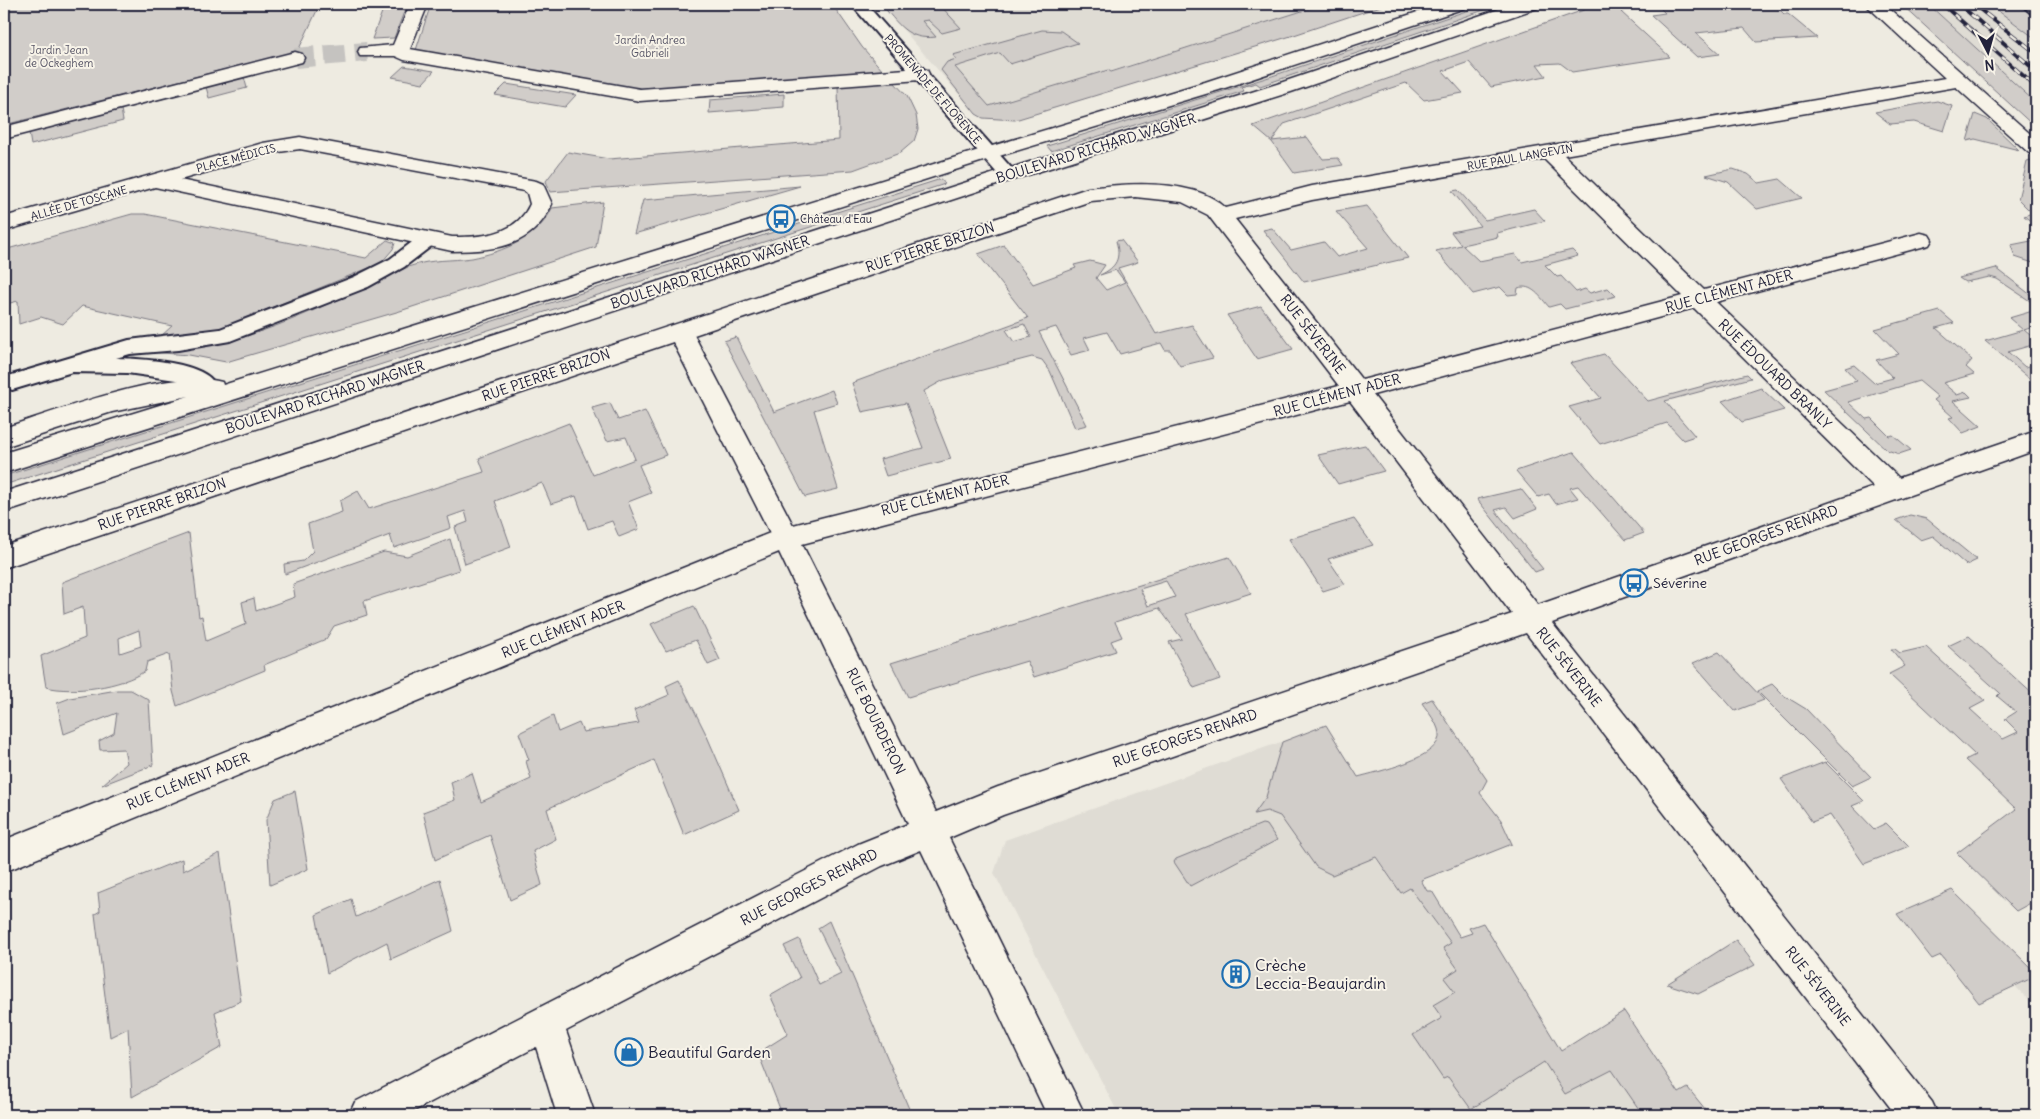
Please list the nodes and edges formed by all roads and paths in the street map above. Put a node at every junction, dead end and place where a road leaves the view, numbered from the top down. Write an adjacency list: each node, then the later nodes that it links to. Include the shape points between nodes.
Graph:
1 (419, 4): 8 (street)
2 (858, 4): 11 (lane, PROMENADE DE FLORENCE)
3 (1459, 4): 16 (street, BOULEVARD RICHARD WAGNER, via 1212,86)
4 (1530, 4): 17 (street, BOULEVARD RICHARD WAGNER, via 1284,88)
5 (1874, 4): 12 (street)
6 (2028, 4): 7 (lane)
7 (2036, 10)
8 (400, 50): 9 (street); 11 (street, via 410,56 640,95)
9 (367, 52)
10 (295, 58): 13 (street)
11 (920, 74): 16 (lane, PROMENADE DE FLORENCE)
12 (1958, 81): 14 (street); 15 (street, RUE PAUL LANGEVIN)
13 (4, 133)
14 (2036, 149)
15 (1549, 152): 19 (street, RUE PAUL LANGEVIN, via 1312,193); 23 (street, RUE ÉDOUARD BRANLY)
16 (989, 153): 17 (lane, PROMENADE DE FLORENCE); 27 (street, BOULEVARD RICHARD WAGNER)
17 (1008, 175): 33 (street, BOULEVARD RICHARD WAGNER)
18 (154, 181): 20 (street, ALLÉE DE TOSCANE); 21 (street, PLACE MÉDICIS); 21 (street, PLACE MÉDICIS, via 270,147 300,143 536,189 541,204 539,213 533,222 509,236 472,245)
19 (1222, 216): 24 (street, RUE PIERRE BRIZON, via 1201,201 1170,193 1106,192 1088,195); 28 (street, RUE SÉVERINE)
20 (4, 224)
21 (427, 240): 25 (lane, via 397,263 361,282 223,336 128,346)
22 (1921, 240): 23 (street, RUE CLÉMENT ADER)
23 (1698, 299): 28 (street, RUE CLÉMENT ADER); 32 (street, RUE ÉDOUARD BRANLY)
24 (680, 330): 34 (street, RUE BOURDERON); 35 (street, RUE PIERRE BRIZON)
25 (72, 365): 26 (lane); 27 (lane, via 127,366 188,374)
26 (12, 382)
27 (214, 388): 29 (street, via 152,392); 31 (street, BOULEVARD RICHARD WAGNER)
28 (1357, 390): 34 (street, RUE CLÉMENT ADER); 36 (street, RUE SÉVERINE)
29 (4, 438)
30 (2036, 440): 32 (street, RUE GEORGES RENARD)
31 (4, 463)
32 (1894, 490): 36 (street, RUE GEORGES RENARD)
33 (4, 502)
34 (786, 538): 37 (street, RUE BOURDERON); 38 (street, RUE CLÉMENT ADER)
35 (4, 557)
36 (1532, 619): 37 (street, RUE GEORGES RENARD); 43 (street, RUE SÉVERINE)
37 (929, 828): 39 (street, RUE GEORGES RENARD, via 870,855); 42 (street, RUE BOURDERON)
38 (4, 856)
39 (546, 1024): 40 (street, RUE GEORGES RENARD); 41 (street)
40 (368, 1115)
41 (576, 1115)
42 (1066, 1115)
43 (1919, 1115)

